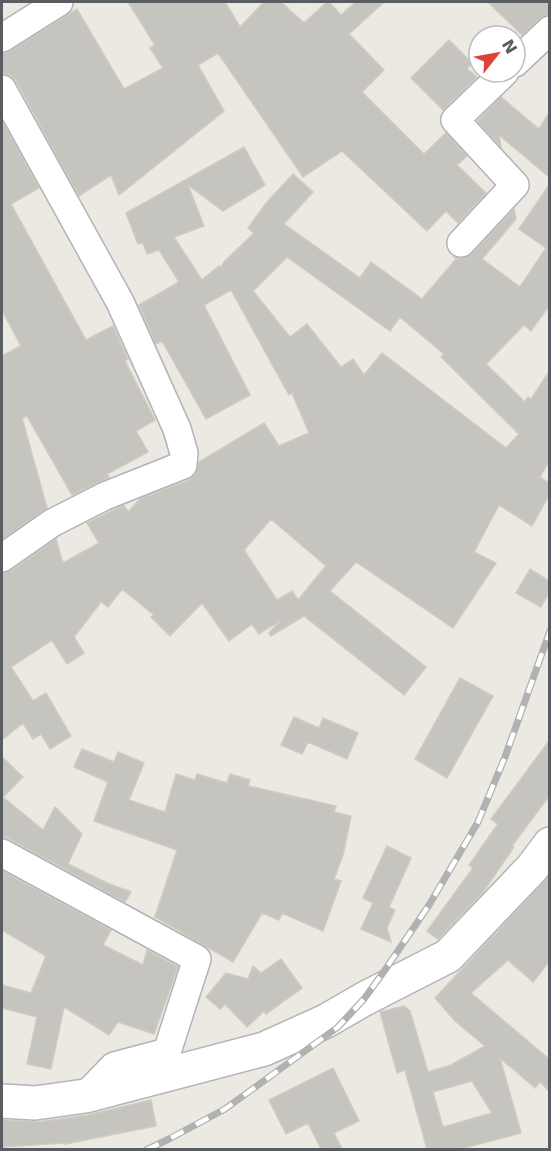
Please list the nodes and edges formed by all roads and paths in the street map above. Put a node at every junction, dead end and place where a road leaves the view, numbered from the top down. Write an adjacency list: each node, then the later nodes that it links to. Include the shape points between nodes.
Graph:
1 (59, 2): 3 (street)
2 (549, 30): 4 (street)
3 (2, 38)
4 (527, 51)
5 (492, 84): 7 (street, via 455,120 515,185)
6 (2, 89): 8 (street, via 120,302 184,453 183,465 105,496 52,523)
7 (461, 243)
8 (2, 558)
9 (549, 844): 11 (street, via 532,868 448,956 264,1049)
10 (2, 853): 11 (street, via 197,959 167,1052 114,1066)
11 (85, 1096): 12 (street, via 35,1103)
12 (2, 1101)

